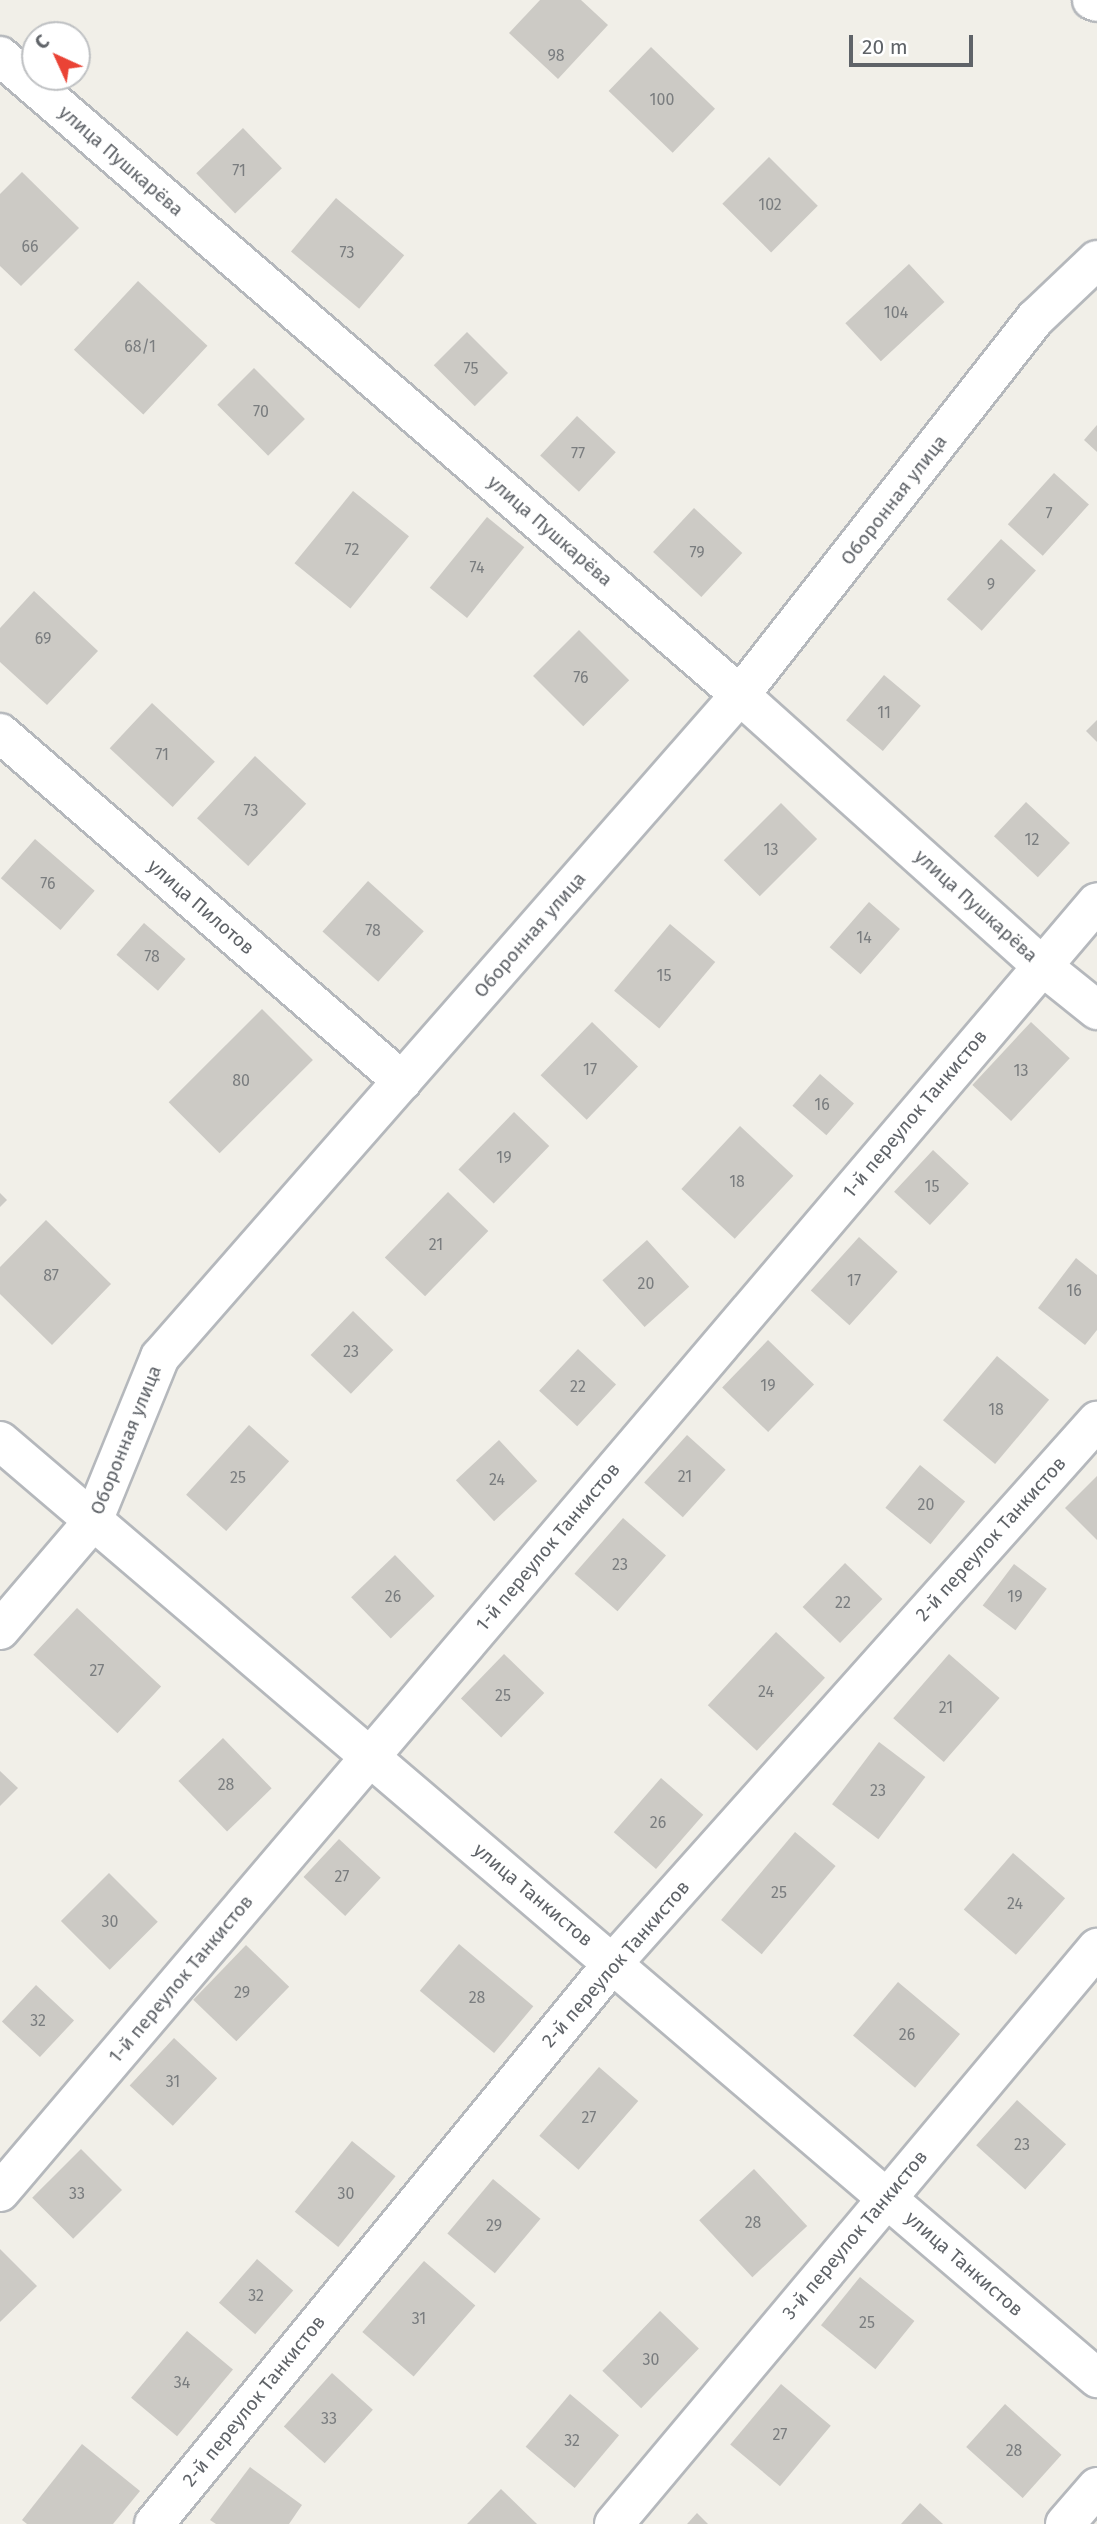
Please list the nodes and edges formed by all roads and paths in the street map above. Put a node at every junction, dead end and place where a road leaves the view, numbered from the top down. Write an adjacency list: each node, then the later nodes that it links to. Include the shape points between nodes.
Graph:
1 (0, 56): 3 (street, улица Пушкарёва)
2 (1097, 260): 3 (street, Оборонная улица, via 1036,318)
3 (740, 695): 6 (street, улица Пушкарёва); 8 (street, Оборонная улица)
4 (0, 733): 8 (street, улица Пилотов)
5 (1097, 902): 6 (street, 1-й переулок Танкистов)
6 (1041, 965): 7 (street, улица Пушкарёва); 13 (street, 1-й переулок Танкистов)
7 (1097, 1010)
8 (402, 1080): 11 (street, Оборонная улица, via 160,1357)
9 (1097, 1421): 15 (street, 2-й переулок Танкистов)
10 (0, 1441): 11 (street, улица Танкистов)
11 (93, 1521): 12 (street, Оборонная улица); 13 (street, улица Танкистов)
12 (0, 1630)
13 (370, 1756): 15 (street, улица Танкистов); 16 (street, 1-й переулок Танкистов)
14 (1097, 1948): 17 (street, 3-й переулок Танкистов)
15 (613, 1963): 17 (street, улица Танкистов); 20 (street, 2-й переулок Танкистов)
16 (0, 2192)
17 (886, 2197): 18 (street, улица Танкистов); 21 (street, 3-й переулок Танкистов)
18 (1097, 2378)
19 (1097, 2487): 22 (street)
20 (154, 2524)
21 (614, 2524)
22 (1065, 2524)

